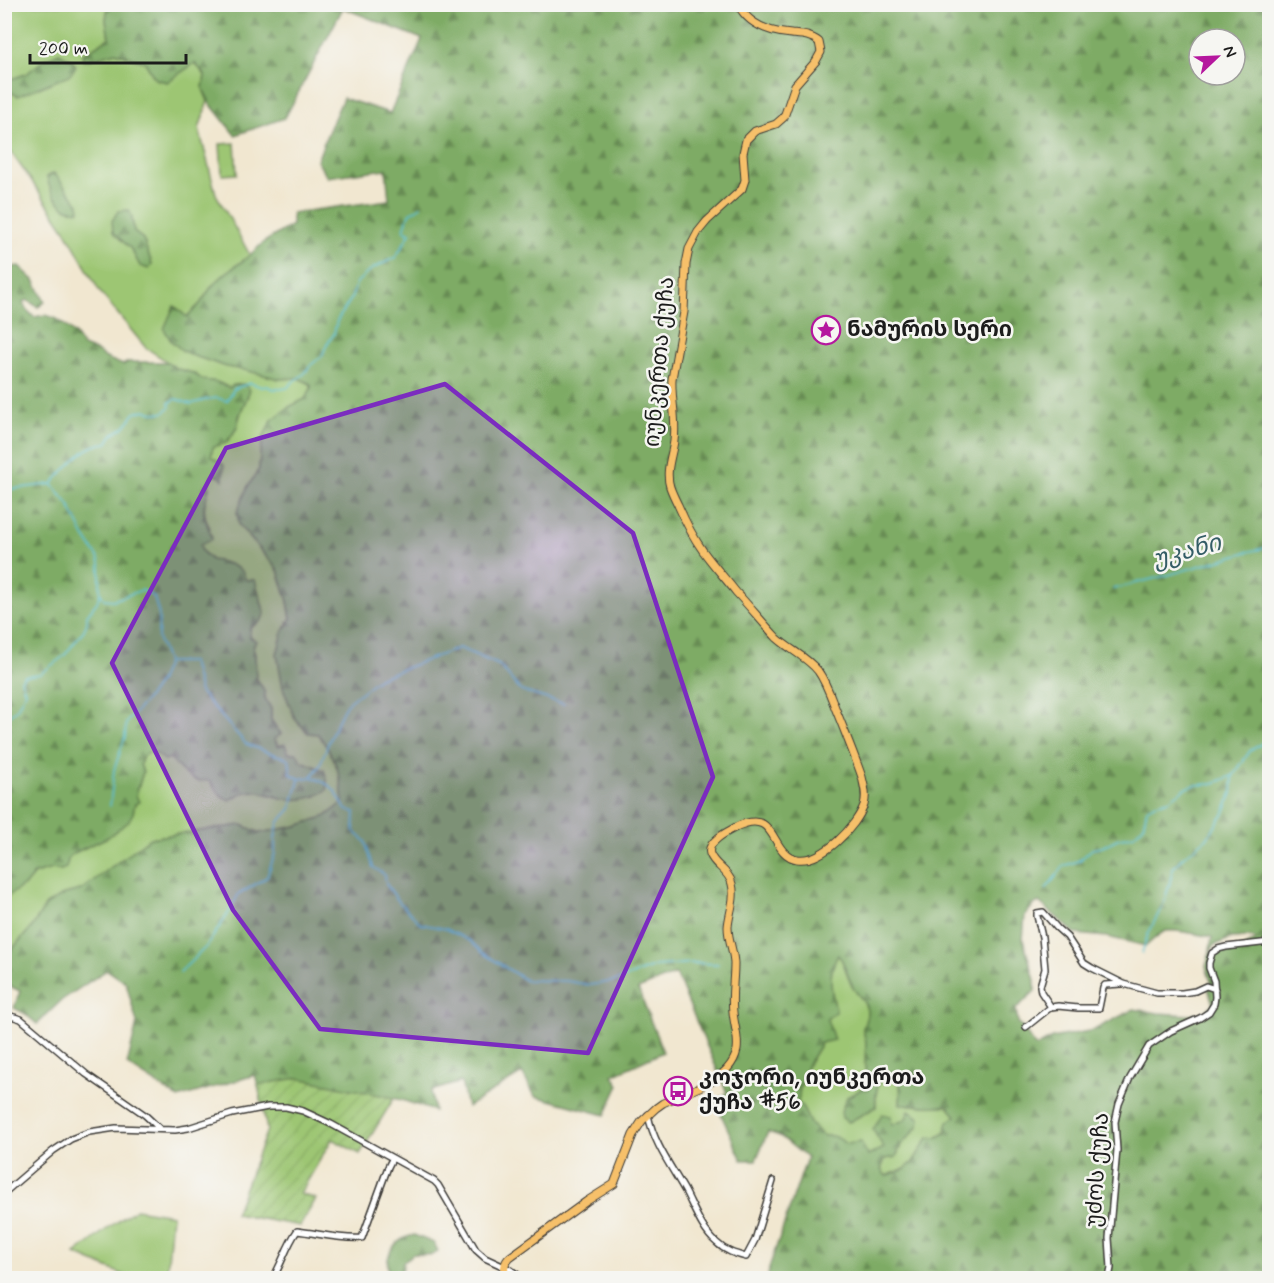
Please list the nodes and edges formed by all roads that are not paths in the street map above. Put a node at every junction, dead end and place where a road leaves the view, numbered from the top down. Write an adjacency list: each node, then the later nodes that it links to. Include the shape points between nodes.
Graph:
1 (738, 4): 8 (main road, იუნკერთა ქუჩა, via 743,14 771,31 812,37 819,42 821,52 795,85 784,117 776,124 755,130 746,140 742,189 707,221 689,249 684,312 671,389 675,429 670,488 710,561 779,639 821,676 856,760 865,796 861,810 841,837 821,854 808,859 786,854 773,834 756,822 728,831 711,845 710,855 726,871 733,889 728,930 734,964 736,1054 729,1067 711,1082 663,1103)
2 (1269, 942): 4 (street, via 1220,948 1212,953 1209,968)
3 (1124, 984): 4 (street, via 1157,993 1182,993 1206,986); 5 (street, via 1105,985 1099,1008); 5 (street, via 1084,963 1067,937 1041,911 1037,916 1045,969 1040,986)
4 (1215, 989): 19 (street, უძოს ქუჩა, via 1209,1012 1149,1046 1119,1104)
5 (1051, 1007): 7 (street)
6 (4, 1014): 9 (street, via 21,1019)
7 (1026, 1027)
8 (648, 1115): 11 (street, via 655,1140 706,1231 731,1253 746,1257); 13 (main road, იუნკერთა ქუჩა, via 633,1135 614,1184 521,1248)
9 (160, 1129): 10 (street, via 188,1128 232,1114 285,1107 331,1124); 12 (street, via 116,1128 71,1139)
10 (392, 1159): 13 (street, via 434,1181 476,1250); 16 (street, via 362,1238 297,1231)
11 (773, 1181)
12 (4, 1193)
13 (504, 1266): 17 (main road); 18 (street)
14 (160, 1278): 15 (street)
15 (175, 1278)
16 (273, 1278)
17 (506, 1278)
18 (522, 1278)
19 (1109, 1278)

